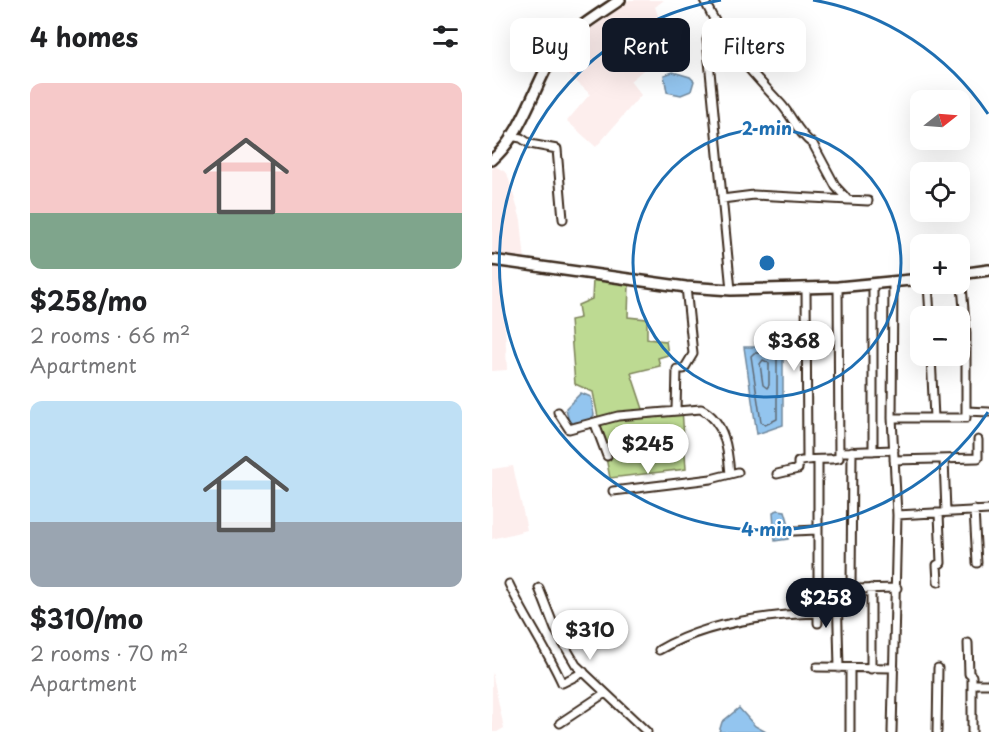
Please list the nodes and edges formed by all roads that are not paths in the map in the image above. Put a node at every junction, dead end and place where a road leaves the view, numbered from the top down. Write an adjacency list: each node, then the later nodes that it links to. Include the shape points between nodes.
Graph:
1 (620, 0): 6 (street, via 556,50)
2 (704, 0): 3 (street)
3 (713, 18)
4 (710, 72): 8 (street)
5 (751, 72): 9 (street, via 813,144)
6 (510, 136): 7 (street); 11 (street, via 557,149)
7 (492, 160)
8 (722, 199): 9 (street, via 754,195); 21 (street)
9 (848, 201): 10 (street)
10 (868, 201)
11 (562, 219)
12 (492, 260): 19 (street)
13 (989, 270): 14 (street)
14 (970, 273)
15 (910, 281): 16 (street)
16 (893, 283): 17 (street); 28 (street)
17 (873, 285): 20 (street); 34 (street)
18 (806, 286): 20 (street); 21 (street); 37 (street)
19 (686, 287): 21 (street); 24 (street, via 693,354 684,369 677,369)
20 (837, 287): 35 (street)
21 (731, 290)
22 (962, 294): 25 (street)
23 (932, 366): 29 (street)
24 (676, 410): 30 (street, via 618,416); 42 (street, via 701,409 712,416 726,440 734,473)
25 (966, 411): 27 (street); 29 (street, via 966,418)
26 (558, 412): 30 (street, via 569,429)
27 (989, 412)
28 (892, 418): 29 (street); 32 (street)
29 (934, 418)
30 (595, 424): 36 (street)
31 (978, 440): 38 (street, via 978,458)
32 (894, 450): 34 (street); 39 (street)
33 (852, 451): 34 (street); 35 (street); 53 (street)
34 (873, 451)
35 (839, 452): 40 (street, via 838,458)
36 (607, 456)
37 (807, 459): 40 (street); 41 (street, via 798,462 798,469)
38 (944, 459): 39 (street); 45 (street)
39 (894, 460): 46 (street)
40 (818, 461): 47 (street)
41 (777, 474)
42 (613, 491)
43 (974, 510): 44 (street); 45 (street); 49 (street)
44 (989, 510)
45 (943, 512): 46 (street); 50 (street)
46 (897, 515): 55 (street)
47 (817, 530): 48 (street); 57 (street)
48 (794, 531)
49 (977, 563)
50 (938, 582)
51 (509, 584): 68 (street, via 562,682)
52 (539, 588): 68 (street, via 562,642)
53 (851, 588): 54 (street); 56 (street)
54 (872, 588): 55 (street); 67 (street)
55 (897, 588): 65 (street)
56 (837, 589): 57 (street); 63 (street)
57 (818, 590): 58 (street)
58 (818, 613): 59 (street); 61 (street, via 695,632)
59 (818, 623)
60 (968, 643): 69 (street)
61 (660, 650)
62 (817, 666): 63 (street)
63 (839, 668): 64 (street)
64 (850, 668): 67 (street); 74 (street)
65 (894, 668): 67 (street); 75 (street)
66 (938, 668): 76 (street)
67 (871, 669)
68 (584, 672): 71 (street)
69 (973, 684): 70 (street); 77 (street)
70 (989, 684)
71 (605, 693): 72 (street); 73 (street)
72 (560, 723)
73 (646, 732)
74 (850, 732)
75 (892, 732)
76 (937, 732)
77 (972, 732)

